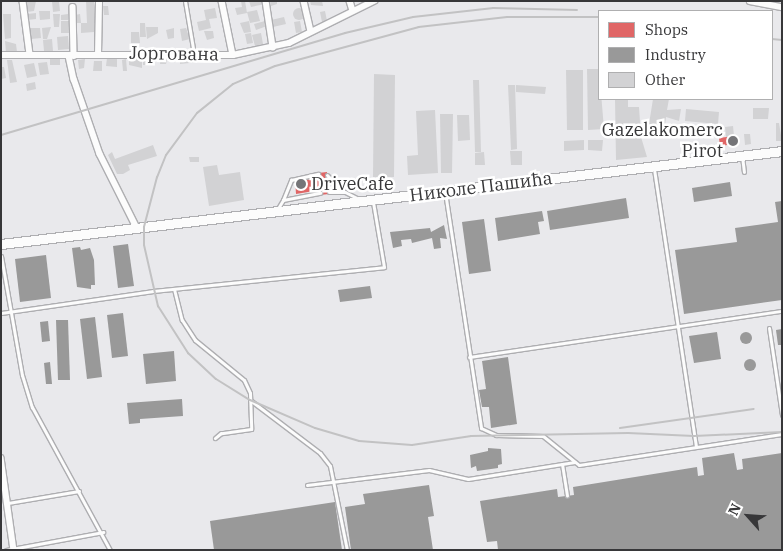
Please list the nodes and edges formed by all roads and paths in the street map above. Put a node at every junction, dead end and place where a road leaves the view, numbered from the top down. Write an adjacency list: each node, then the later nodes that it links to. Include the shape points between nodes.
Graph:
1 (23, 1): 15 (street)
2 (99, 1): 18 (street)
3 (184, 1): 16 (lane)
4 (222, 1): 19 (street)
5 (266, 1): 14 (street)
6 (304, 1): 13 (street)
7 (350, 1): 12 (street)
8 (374, 1): 12 (street, Јоргована)
9 (750, 1): 11 (street)
10 (73, 7): 20 (street)
11 (782, 7)
12 (353, 11): 13 (street, Јоргована)
13 (312, 31): 14 (street, Јоргована)
14 (273, 47): 19 (street, Јоргована)
15 (30, 54): 17 (street, Јоргована); 20 (street, Јоргована)
16 (194, 54): 18 (street, Јоргована); 19 (street, Јоргована)
17 (1, 55)
18 (98, 55): 20 (street, Јоргована)
19 (233, 55)
20 (72, 56): 35 (street, via 74,79 100,154)
21 (782, 150): 22 (main road, Николе Пашића)
22 (742, 155): 23 (main road, Николе Пашића); 24 (lane)
23 (654, 166): 27 (main road, Николе Пашића); 42 (lane)
24 (744, 172)
25 (318, 174): 31 (lane, via 291,180)
26 (327, 175): 29 (lane)
27 (445, 191): 32 (main road, Николе Пашића); 44 (lane)
28 (329, 192): 29 (lane)
29 (345, 192): 33 (lane)
30 (320, 193): 31 (lane)
31 (283, 200): 34 (lane)
32 (373, 200): 33 (main road, Николе Пашића); 38 (lane, via 384,267)
33 (361, 201): 34 (main road, Николе Пашића)
34 (276, 211): 35 (main road, Николе Пашића)
35 (137, 228): 36 (main road, Николе Пашића)
36 (1, 244)
37 (1, 256): 40 (lane)
38 (174, 289): 40 (lane); 45 (lane, via 182,320 195,340 244,380)
39 (782, 311): 42 (lane)
40 (11, 312): 41 (lane); 55 (lane, via 22,375 32,407)
41 (1, 313)
42 (678, 328): 44 (lane); 49 (lane)
43 (769, 328): 46 (lane)
44 (469, 357): 52 (lane, via 481,428 496,435 543,436)
45 (250, 400): 48 (lane, via 251,429 221,433); 53 (lane, via 320,453 330,466)
46 (782, 415)
47 (782, 434): 49 (lane)
48 (215, 438)
49 (696, 447): 52 (lane)
50 (1, 458): 57 (street)
51 (562, 464): 52 (lane, via 574,461); 53 (lane, via 468,479 429,470); 56 (lane)
52 (579, 465)
53 (335, 481): 54 (lane); 62 (lane)
54 (307, 484)
55 (79, 491): 57 (lane); 58 (lane)
56 (567, 496)
57 (8, 503): 59 (street)
58 (102, 532): 59 (lane); 61 (lane)
59 (14, 549): 60 (lane)
60 (6, 550)
61 (110, 550)
62 (347, 550)

